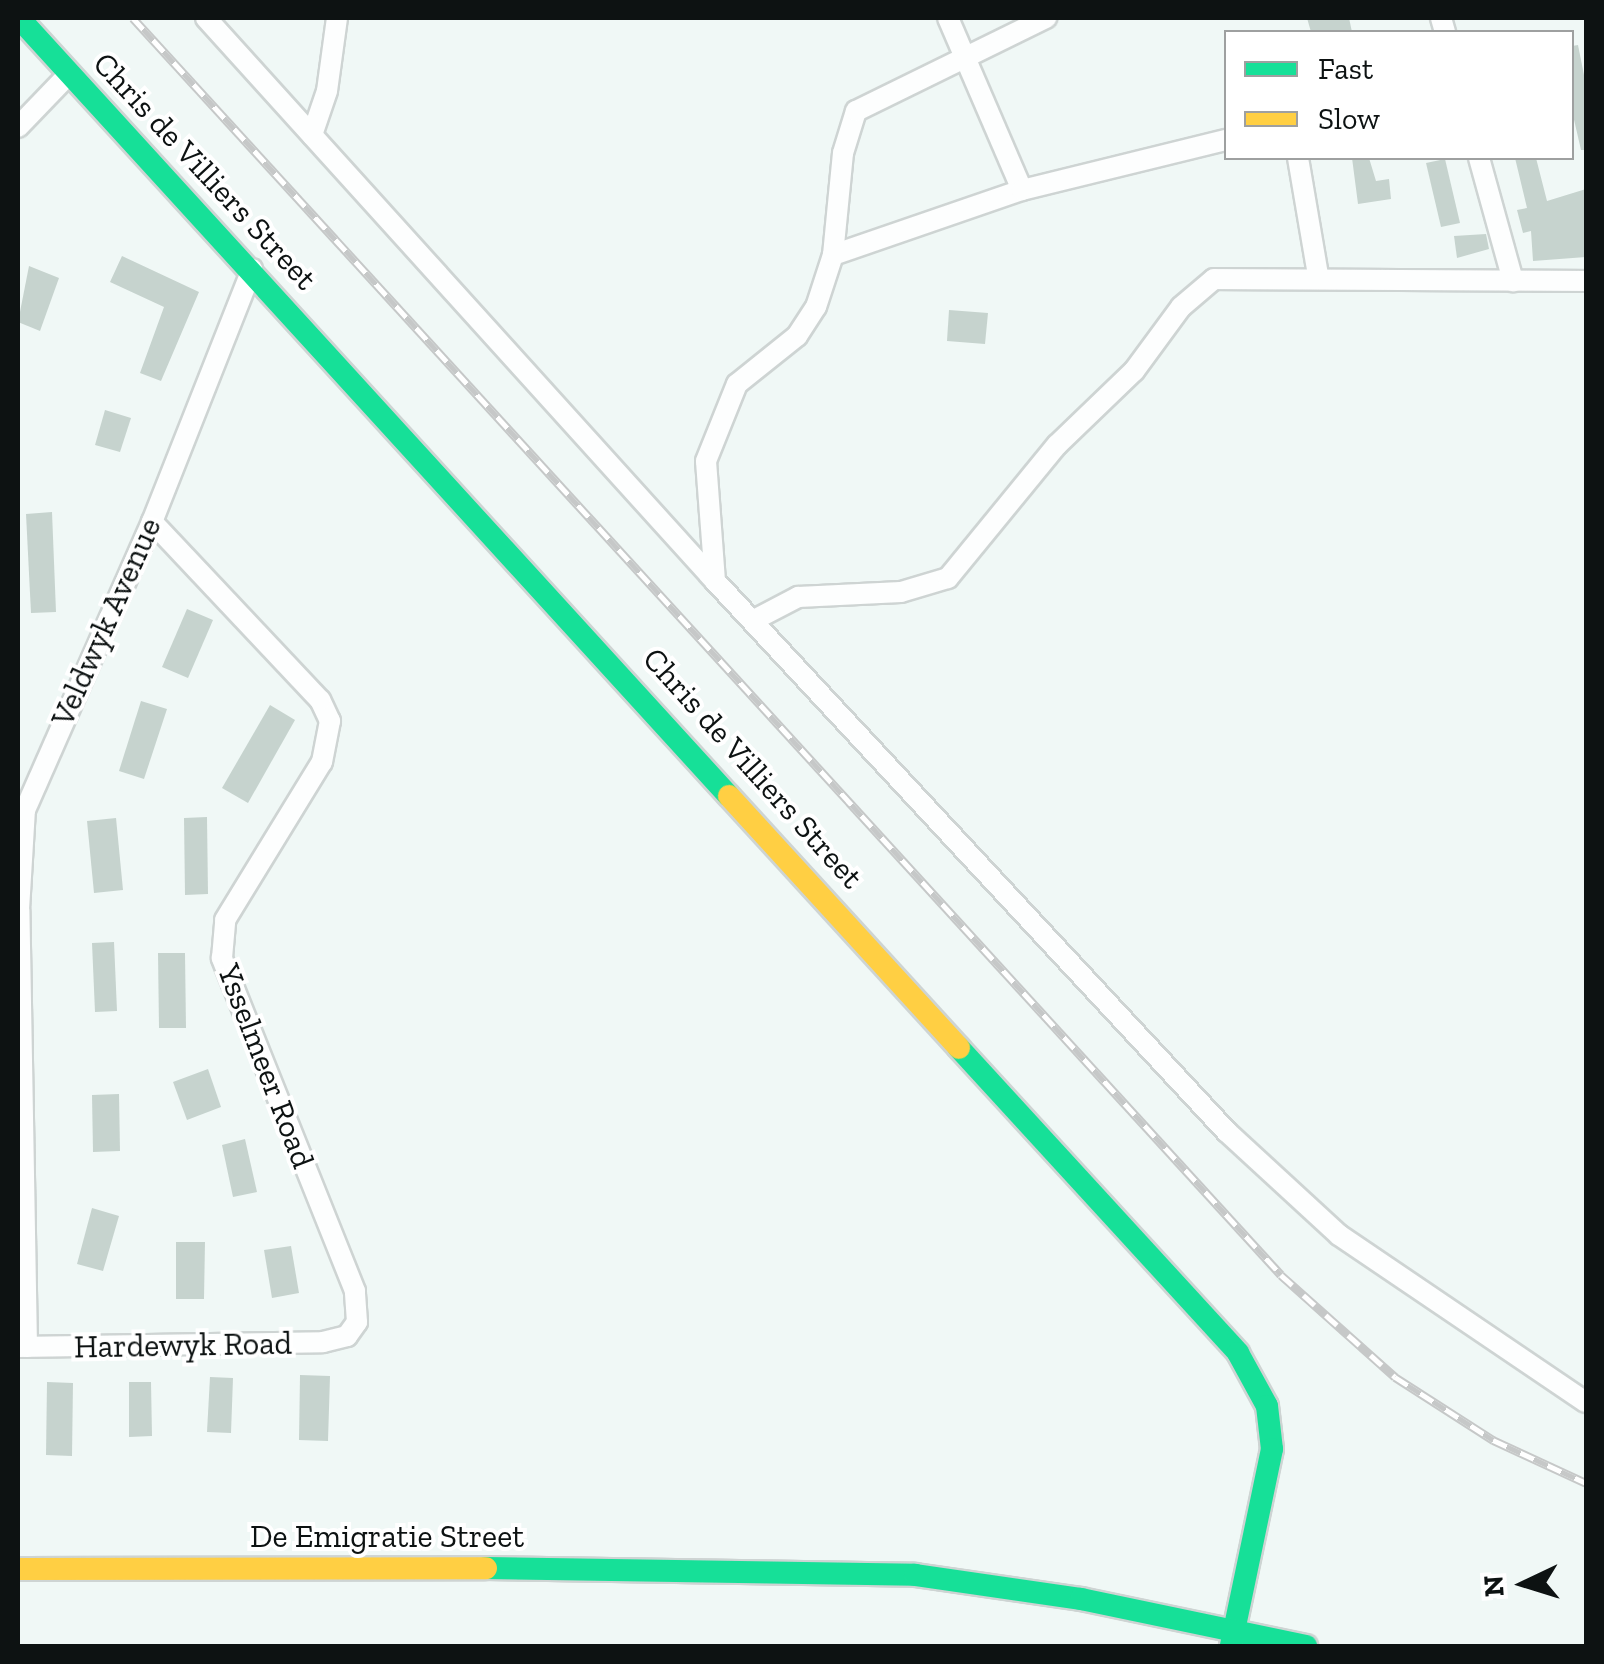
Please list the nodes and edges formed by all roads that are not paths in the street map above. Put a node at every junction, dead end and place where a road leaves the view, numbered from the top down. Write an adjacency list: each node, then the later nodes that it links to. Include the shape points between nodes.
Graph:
1 (20, 18): 7 (main road, Chris de Villiers Street)
2 (206, 18): 9 (street)
3 (948, 18): 6 (street)
4 (1046, 18): 6 (street)
5 (338, 19): 9 (street)
6 (967, 59): 13 (street); 14 (street, via 856,111 843,154)
7 (70, 73): 8 (street); 15 (main road, Chris de Villiers Street)
8 (18, 128)
9 (312, 135): 20 (street)
10 (1224, 140): 13 (street)
11 (1298, 160): 16 (street)
12 (1480, 160): 17 (street)
13 (1022, 190): 14 (street)
14 (833, 255): 20 (street, via 816,307 797,336 737,384 706,460)
15 (252, 269): 19 (street, Veldwyk Avenue); 26 (main road, Chris de Villiers Street, via 1238,1353 1267,1406 1272,1449)
16 (1318, 275): 17 (street); 21 (street, via 1228,276 1205,283 1134,372 1057,445 948,578 901,592 798,597)
17 (1513, 281): 18 (street)
18 (1586, 281)
19 (152, 522): 22 (street, Ysselmeer Road, via 320,700 330,721 322,762 226,920 222,958 355,1291 357,1322); 23 (street, Veldwyk Avenue, via 25,810 19,910)
20 (715, 581): 21 (street)
21 (754, 620): 24 (street, via 1304,1206)
22 (347, 1336): 23 (street, Hardewyk Road, via 294,1343)
23 (22, 1347)
24 (1586, 1402)
25 (18, 1570): 26 (main road, De Emigratie Street, via 665,1568 757,1574)
26 (1234, 1641): 27 (main road, De Emigratie Street)
27 (1306, 1646)

